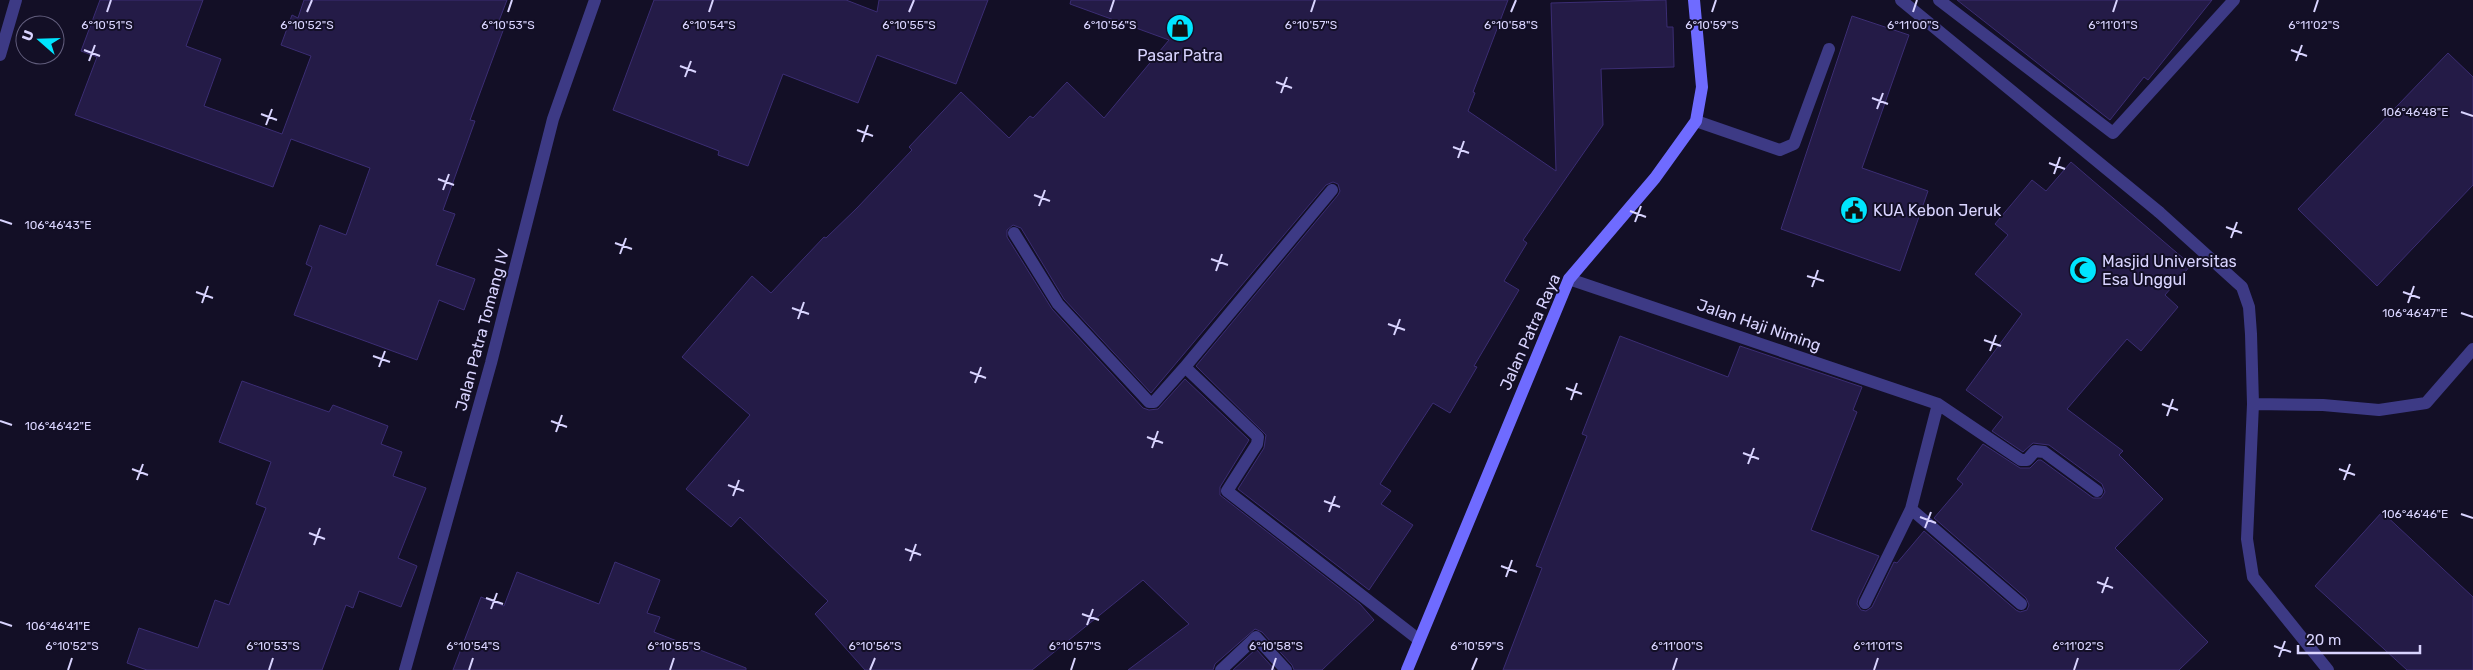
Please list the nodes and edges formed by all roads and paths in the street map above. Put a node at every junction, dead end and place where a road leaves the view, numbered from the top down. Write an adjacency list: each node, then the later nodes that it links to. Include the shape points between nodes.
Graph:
1 (16, 0): 8 (street)
2 (595, 0): 22 (street, Jalan Patra Tomang IV, via 554,120 491,363)
3 (1694, 0): 9 (street, Jalan Patra Raya, via 1702,87)
4 (1901, 0): 16 (street, via 2159,212 2242,287 2251,325)
5 (1939, 0): 6 (street, via 2113,133)
6 (2234, 0)
7 (1829, 49): 9 (street, via 1794,144 1788,149 1780,150)
8 (0, 55)
9 (1696, 121): 12 (street, Jalan Patra Raya, via 1655,178)
10 (1332, 190): 14 (street)
11 (1014, 233): 14 (street, via 1058,304 1149,402 1154,402)
12 (1569, 279): 15 (street, Jalan Haji Niming); 21 (street, Jalan Patra Raya)
13 (2473, 349): 16 (street, via 2426,403 2379,410)
14 (1185, 367): 21 (street, via 1258,438 1227,491)
15 (1938, 404): 17 (street, Jalan Haji Niming, via 2021,460 2027,460 2035,450 2044,452); 18 (street)
16 (2253, 404): 26 (street, via 2247,538 2253,577)
17 (2097, 491)
18 (1911, 509): 19 (street); 20 (street)
19 (1865, 603)
20 (2021, 604)
21 (1418, 639): 25 (street, Jalan Patra Raya)
22 (404, 670)
23 (1221, 670): 24 (street, via 1256,637)
24 (1286, 670)
25 (1407, 670)
26 (2328, 670)

